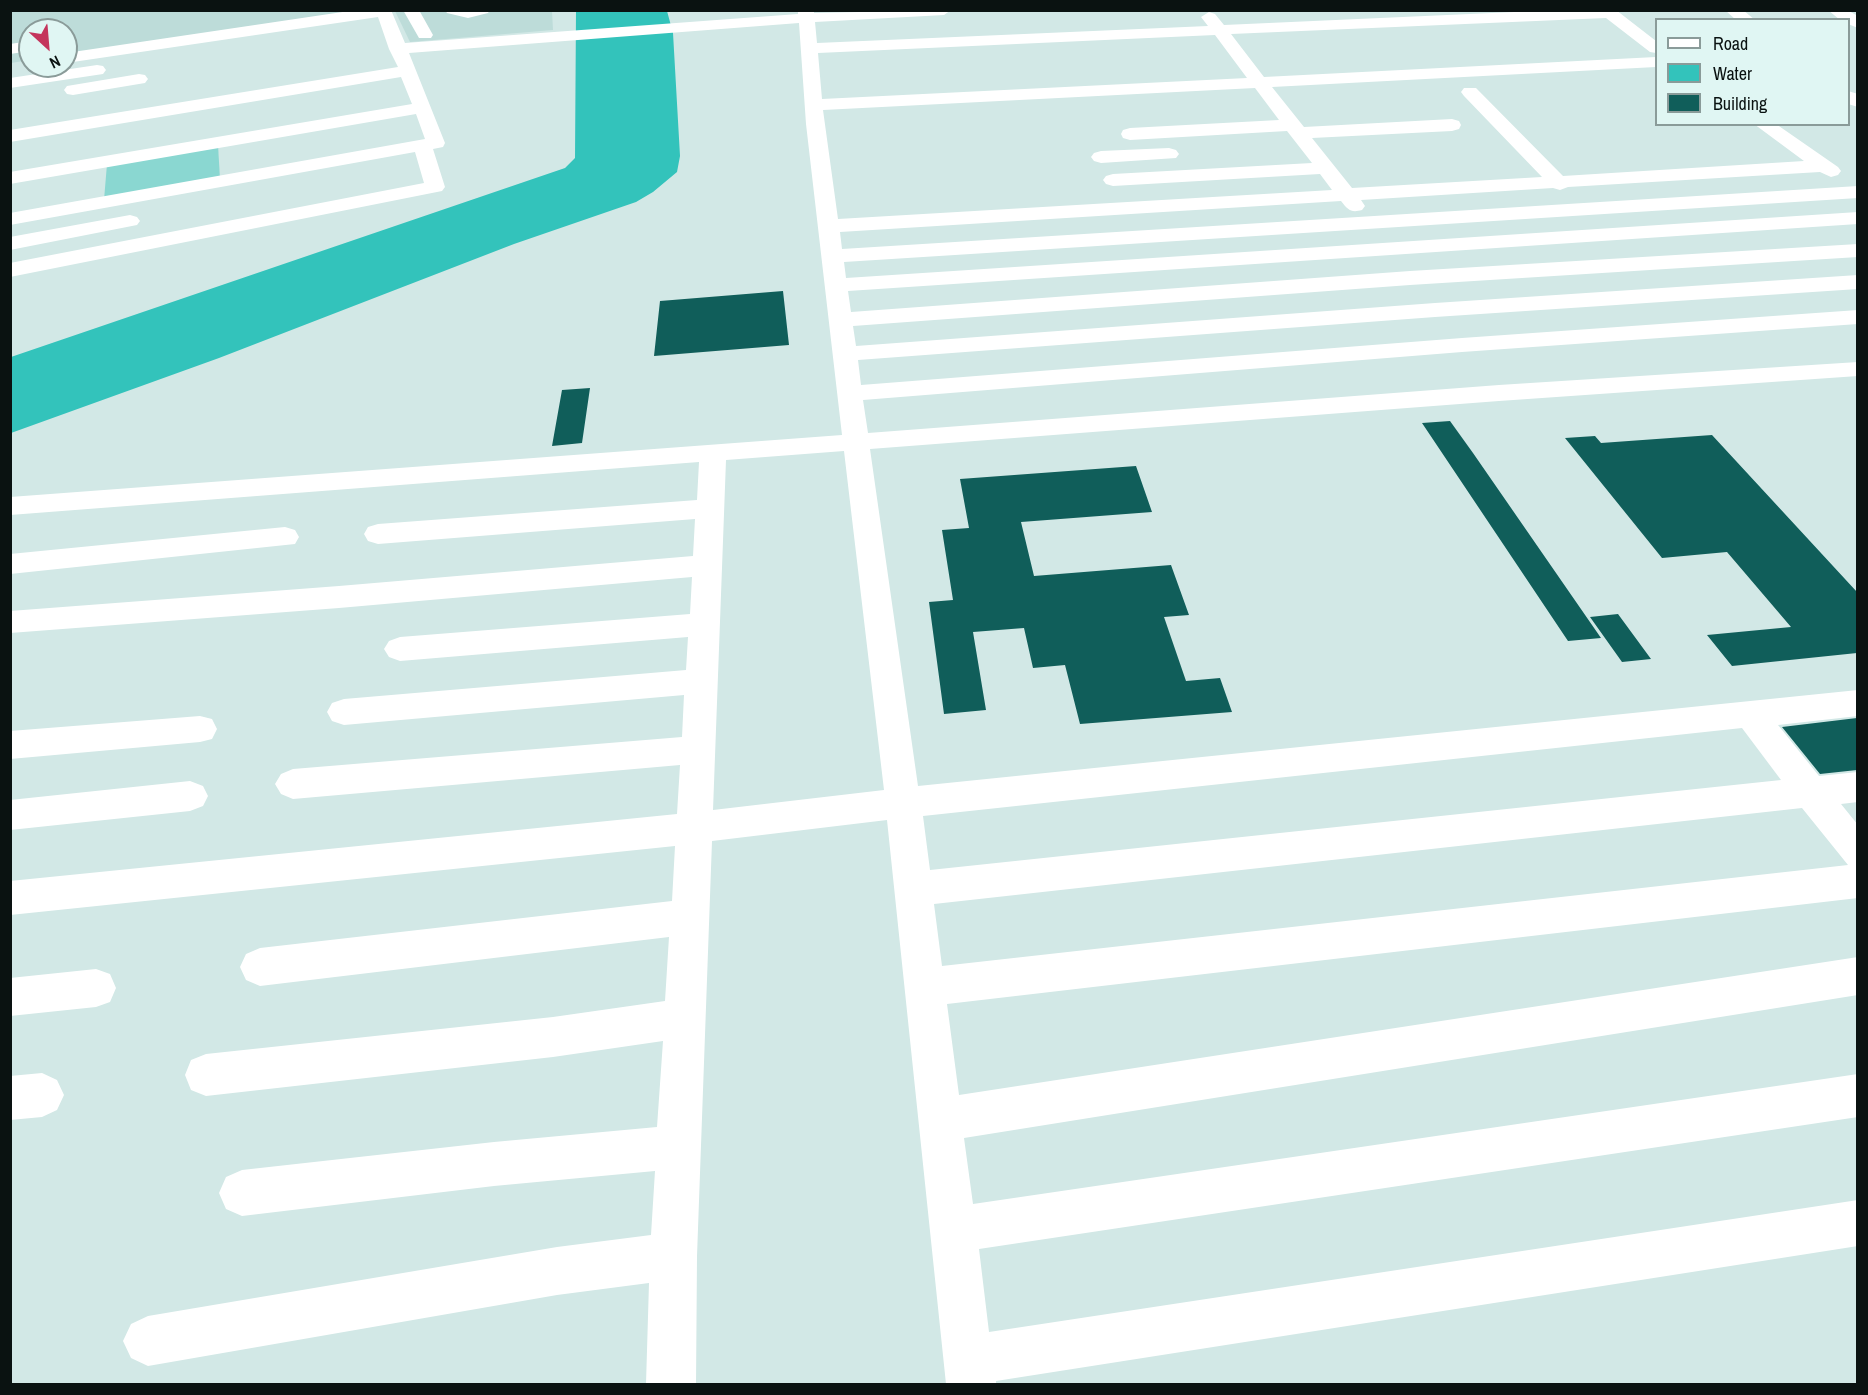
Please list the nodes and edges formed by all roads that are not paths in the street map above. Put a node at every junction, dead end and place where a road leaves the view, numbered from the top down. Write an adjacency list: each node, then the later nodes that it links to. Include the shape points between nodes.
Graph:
1 (411, 10): 11 (street)
2 (452, 10): 3 (street, via 468,14)
3 (483, 10)
4 (944, 10): 10 (street)
5 (1834, 10): 9 (street)
6 (1607, 12): 7 (street); 13 (street)
7 (1212, 16): 10 (street); 15 (street)
8 (1140, 18): 10 (street)
9 (1855, 20)
10 (808, 27): 14 (street, via 698,27); 32 (street)
11 (424, 35)
12 (1627, 45): 13 (street)
13 (1654, 46)
14 (397, 49): 19 (street); 20 (street, via 384,11)
15 (1229, 57): 17 (street); 21 (street)
16 (78, 62): 20 (street)
17 (1269, 62)
18 (1655, 62): 21 (street)
19 (407, 71): 28 (street); 33 (street)
20 (139, 81): 22 (street); 27 (street); 33 (street); 34 (street); 38 (street); 46 (street)
21 (1259, 81): 30 (street); 32 (street)
22 (10, 82)
23 (1494, 91): 24 (street)
24 (1470, 92): 26 (street); 56 (street)
25 (392, 93): 28 (street)
26 (1447, 93)
27 (10, 99)
28 (418, 99): 39 (street); 42 (street, via 436,143)
29 (1298, 101): 30 (street)
30 (1275, 102): 31 (street); 40 (street)
31 (1251, 103)
32 (820, 105): 71 (street)
33 (186, 107): 43 (street)
34 (69, 108)
35 (1452, 125): 40 (street)
36 (1766, 126): 50 (street)
37 (1108, 135): 40 (street)
38 (10, 136)
39 (369, 136): 41 (street); 42 (street); 45 (street); 55 (street)
40 (1296, 138): 51 (street)
41 (335, 142)
42 (423, 146): 49 (street)
43 (186, 148): 45 (street); 46 (street)
44 (1193, 153): 47 (street)
45 (224, 154): 55 (street)
46 (135, 157): 48 (street)
47 (1101, 157)
48 (101, 163): 53 (street); 61 (street)
49 (429, 166): 52 (street); 65 (street, via 435,187)
50 (1824, 166): 56 (street); 58 (street)
51 (1326, 168): 54 (street); 59 (street)
52 (406, 171)
53 (10, 178)
54 (1113, 180)
55 (222, 181): 57 (street)
56 (1560, 184): 59 (street)
57 (189, 187): 60 (street); 65 (street)
58 (1857, 190): 66 (street)
59 (1346, 194): 66 (street); 71 (street)
60 (130, 197): 61 (street); 64 (street)
61 (99, 203): 63 (street)
62 (1857, 218): 69 (street)
63 (10, 219)
64 (130, 221): 67 (street); 68 (street)
65 (190, 221): 68 (street)
66 (1367, 222): 69 (street); 71 (street)
67 (10, 244)
68 (130, 246): 72 (street)
69 (1388, 248): 71 (street); 73 (street)
70 (1857, 250): 73 (street)
71 (831, 256): 77 (street)
72 (10, 270)
73 (1410, 278): 75 (street); 77 (street)
74 (1857, 282): 75 (street)
75 (1435, 309): 78 (street); 79 (street)
76 (1857, 317): 79 (street)
77 (840, 320): 78 (street)
78 (845, 354): 81 (street)
79 (1480, 369): 80 (street); 81 (street); 82 (street)
80 (1857, 369)
81 (850, 393): 82 (street)
82 (857, 443): 83 (street); 104 (street)
83 (713, 452): 84 (street); 85 (street)
84 (10, 506)
85 (711, 508): 86 (street); 89 (street)
86 (378, 534)
87 (285, 537): 88 (street)
88 (10, 564)
89 (706, 565): 90 (street); 91 (street)
90 (10, 622)
91 (705, 624): 92 (street); 93 (street)
92 (400, 649)
93 (702, 681): 95 (street); 99 (street)
94 (1857, 704): 96 (street)
95 (344, 712)
96 (1750, 714): 102 (street); 104 (street)
97 (200, 729): 98 (street)
98 (10, 745)
99 (698, 750): 100 (street); 106 (street)
100 (293, 784)
101 (1857, 786): 102 (street)
102 (1810, 791): 107 (street); 109 (street)
103 (190, 796): 105 (street)
104 (903, 803): 106 (street); 109 (street)
105 (10, 815)
106 (694, 828): 110 (street); 111 (street)
107 (1857, 853)
108 (1857, 881): 114 (street)
109 (913, 889): 114 (street)
110 (10, 898)
111 (688, 917): 112 (street); 117 (street)
112 (260, 967)
113 (1857, 976): 120 (street)
114 (925, 987): 120 (street)
115 (96, 988): 116 (street)
116 (10, 997)
117 (684, 1018): 118 (street, via 553,1037); 121 (street)
118 (206, 1075)
119 (1857, 1095): 124 (street)
120 (940, 1120): 124 (street)
121 (678, 1147): 122 (street); 125 (street)
122 (242, 1193)
123 (1857, 1223): 127 (street)
124 (953, 1230): 127 (street)
125 (673, 1256): 126 (street, via 557,1271); 128 (street)
126 (148, 1341)
127 (970, 1372)
128 (671, 1384)

